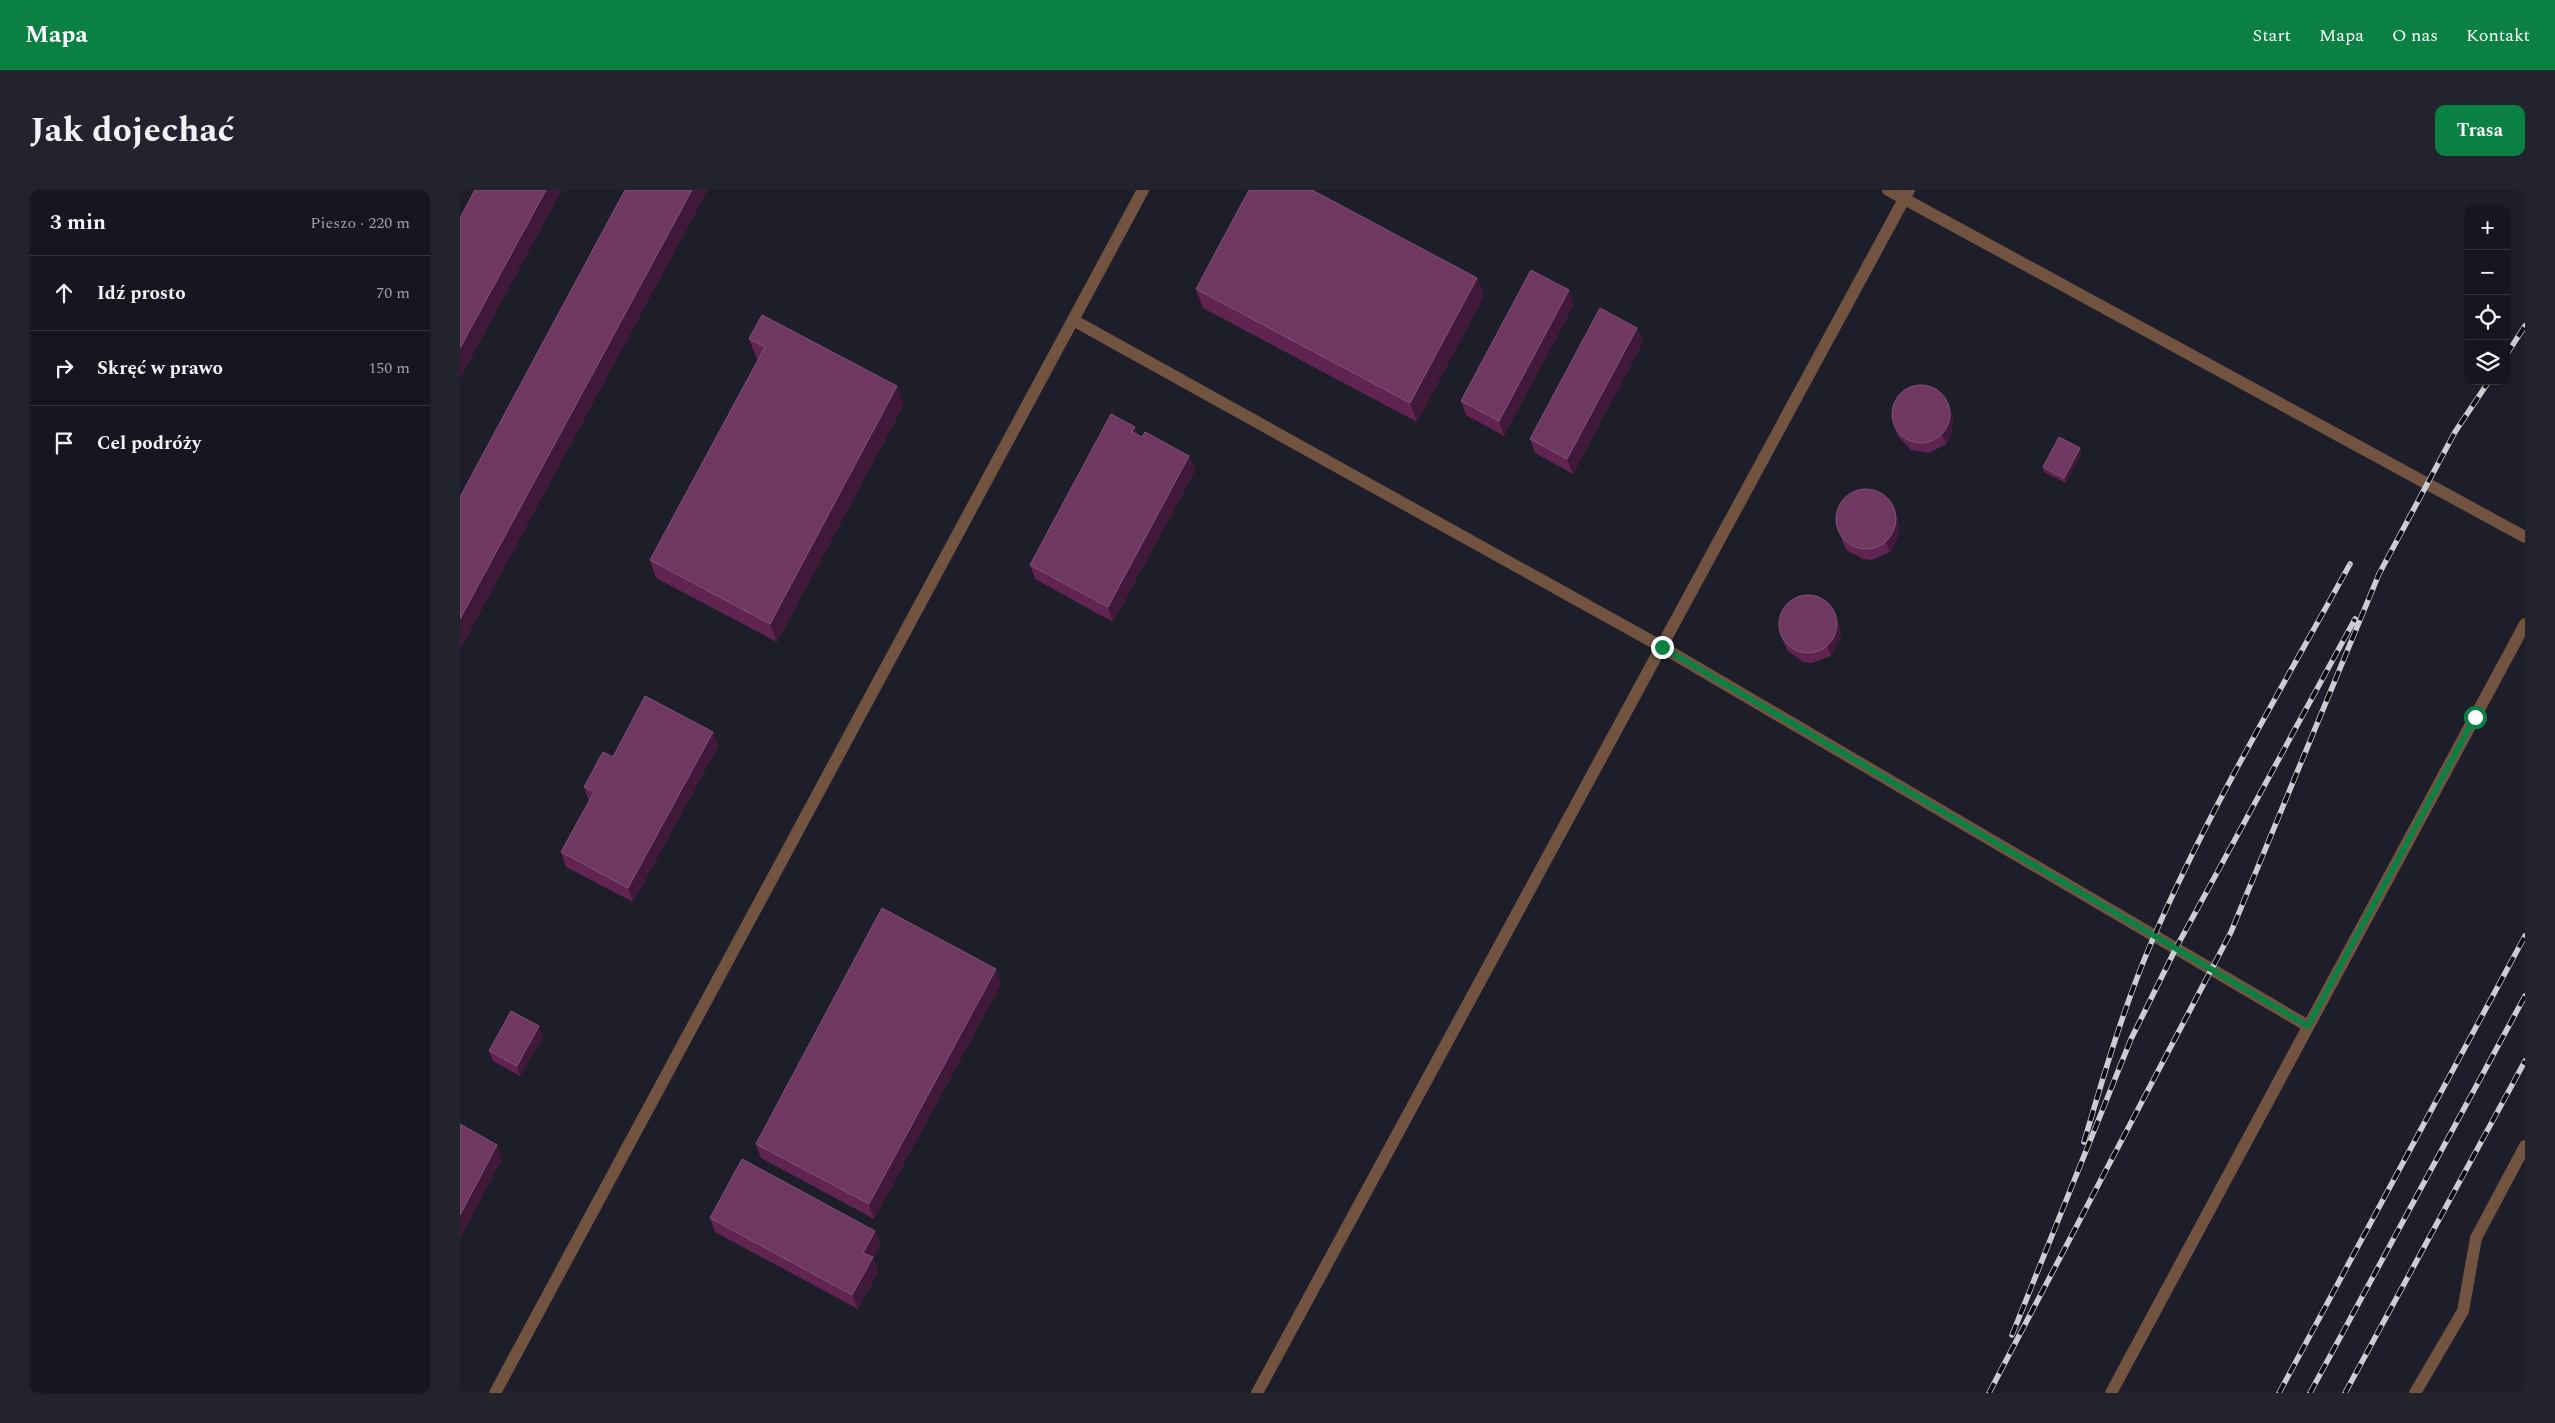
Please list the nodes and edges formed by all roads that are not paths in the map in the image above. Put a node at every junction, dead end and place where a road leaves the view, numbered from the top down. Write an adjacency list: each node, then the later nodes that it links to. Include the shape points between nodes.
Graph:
1 (1143, 190): 4 (lane)
2 (1888, 190): 3 (lane)
3 (1906, 194): 5 (lane); 7 (lane)
4 (1073, 320): 7 (lane); 10 (lane)
5 (2525, 537)
6 (2525, 624): 8 (lane)
7 (1662, 647): 8 (lane); 11 (lane)
8 (2308, 1026): 12 (lane)
9 (2525, 1146): 13 (lane, via 2476,1238 2463,1312)
10 (495, 1393)
11 (1257, 1393)
12 (2111, 1393)
13 (2415, 1393)

